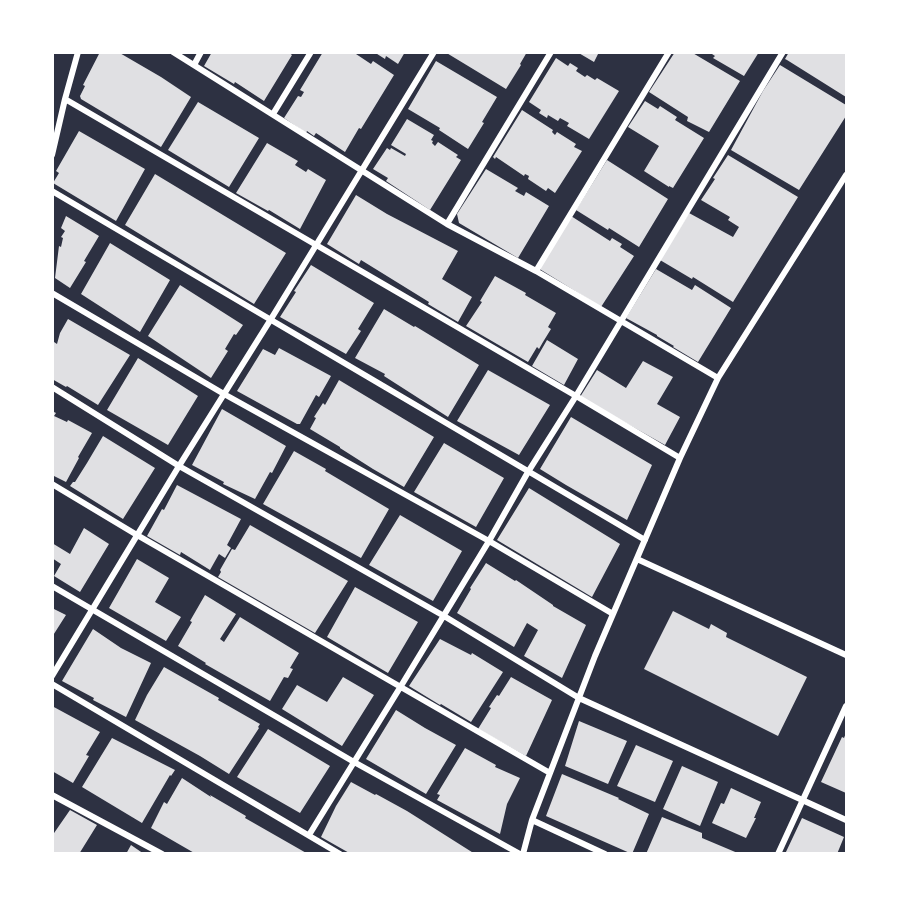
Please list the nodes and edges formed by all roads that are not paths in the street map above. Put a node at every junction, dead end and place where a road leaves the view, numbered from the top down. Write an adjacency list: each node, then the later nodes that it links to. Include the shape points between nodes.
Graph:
1 (78, 52): 10 (street)
2 (173, 52): 9 (street)
3 (201, 52): 9 (street)
4 (311, 52): 11 (street)
5 (434, 52): 13 (street)
6 (551, 52): 16 (street)
7 (669, 52): 18 (street)
8 (783, 52): 21 (street)
9 (194, 65): 11 (street)
10 (65, 99): 12 (street); 17 (street)
11 (273, 114): 13 (street)
12 (52, 155)
13 (361, 171): 16 (street); 17 (street)
14 (846, 175): 22 (street)
15 (52, 191): 20 (street)
16 (447, 224): 18 (street)
17 (315, 245): 20 (street); 25 (street)
18 (536, 271): 21 (street)
19 (52, 293): 24 (street)
20 (271, 319): 24 (street); 28 (street)
21 (621, 321): 22 (street); 25 (street)
22 (718, 378): 26 (street)
23 (52, 387): 27 (street)
24 (224, 394): 27 (street); 32 (street)
25 (576, 396): 26 (street); 28 (street)
26 (680, 458): 31 (street)
27 (178, 466): 30 (street); 37 (street)
28 (528, 472): 31 (street); 32 (street)
29 (52, 484): 30 (street)
30 (137, 535): 35 (street); 41 (street)
31 (645, 540): 33 (street)
32 (489, 541): 36 (street); 37 (street)
33 (637, 559): 36 (street); 38 (street)
34 (52, 586): 35 (street)
35 (92, 608): 39 (street); 44 (street)
36 (613, 614): 42 (street)
37 (444, 616): 41 (street); 42 (street)
38 (846, 655)
39 (52, 676)
40 (52, 684): 50 (street)
41 (401, 686): 44 (street); 45 (street)
42 (579, 698): 45 (street); 47 (street)
43 (846, 706): 47 (street)
44 (354, 762): 50 (street); 53 (street)
45 (550, 773): 48 (street)
46 (52, 795): 51 (street)
47 (803, 800): 49 (street); 55 (street)
48 (532, 820): 53 (street); 54 (street)
49 (846, 820)
50 (309, 835): 52 (street)
51 (162, 854)
52 (340, 854)
53 (521, 854)
54 (605, 854)
55 (778, 854)

